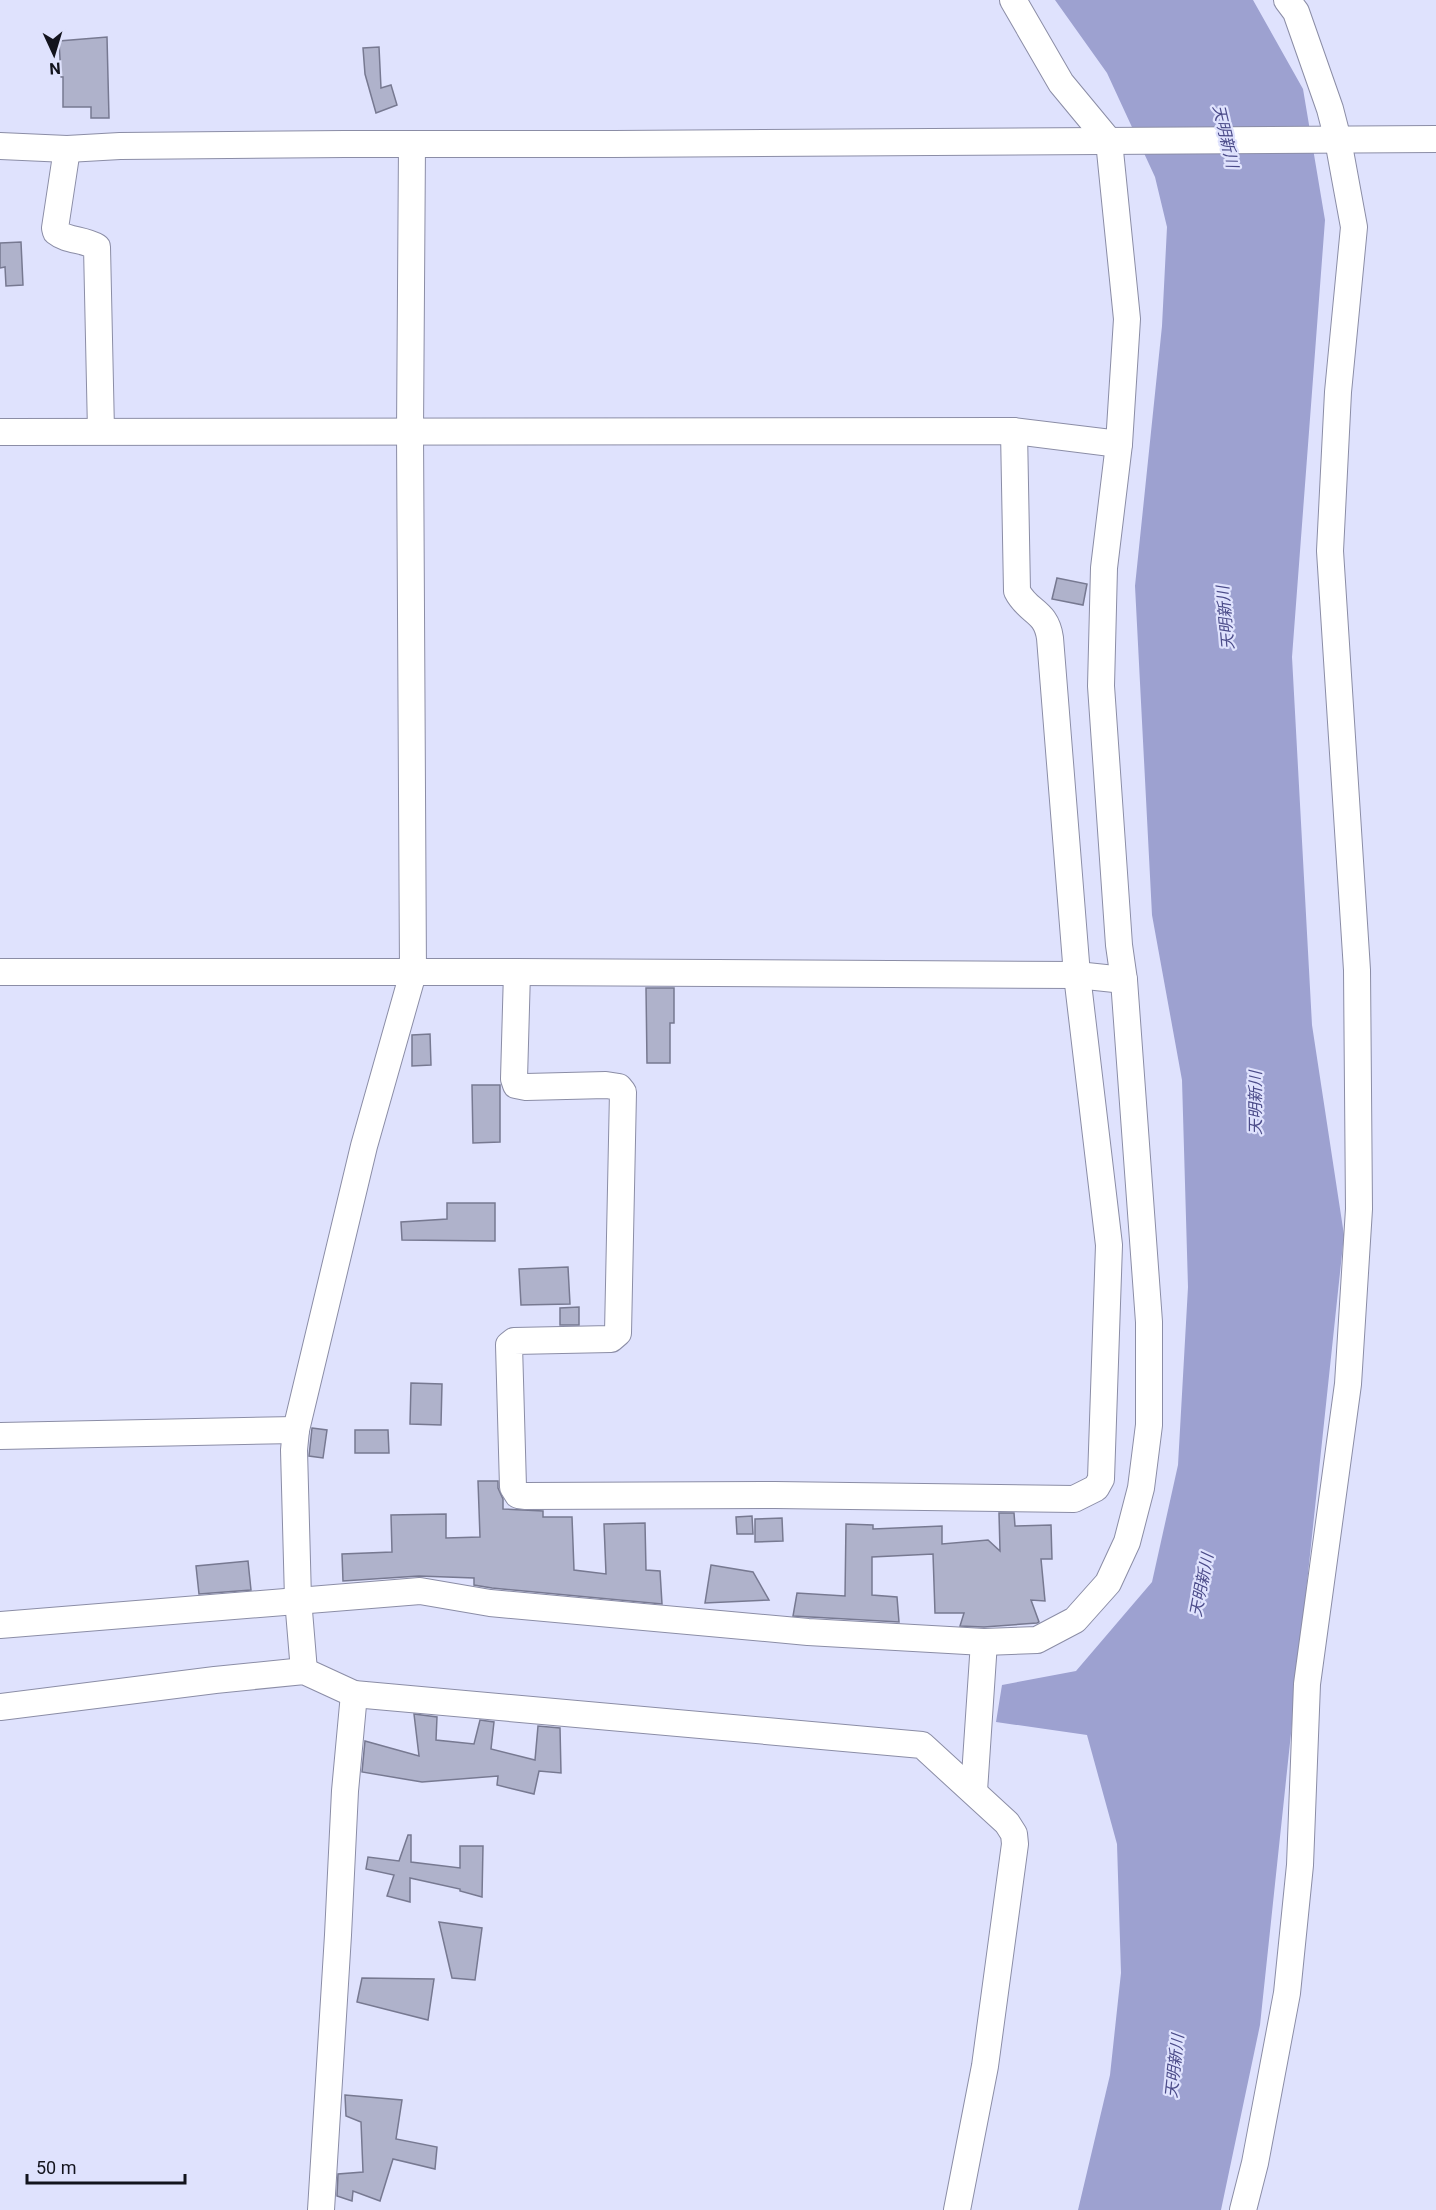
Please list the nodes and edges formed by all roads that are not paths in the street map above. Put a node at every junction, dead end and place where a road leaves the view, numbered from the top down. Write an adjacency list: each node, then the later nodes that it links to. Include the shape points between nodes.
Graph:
1 (1013, 0): 5 (street, via 1061,83)
2 (1287, 0): 4 (street, via 1296,12)
3 (1436, 139): 4 (street)
4 (1338, 140): 5 (street); 30 (street, via 1354,227 1338,392 1330,551 1357,970 1359,1209 1348,1384 1307,1684 1300,1865 1287,1993)
5 (1109, 141): 6 (street); 13 (street, via 1127,319)
6 (412, 144): 8 (street); 12 (street)
7 (0, 146): 8 (street)
8 (67, 149): 9 (street, via 55,228 60,236 97,247)
9 (101, 431): 11 (street); 12 (street)
10 (1014, 431): 12 (street); 13 (street); 17 (street, via 1017,591 1048,626)
11 (0, 432)
12 (410, 432): 16 (street)
13 (1119, 444): 18 (street, via 1104,568 1101,686 1119,945)
14 (0, 972): 16 (street)
15 (517, 972): 16 (street); 17 (street); 17 (street, via 516,1084 606,1084 623,1092 618,1333 611,1340 509,1344 513,1487 526,1496 1074,1498 1096,1488 1101,1479 1108,1245)
16 (413, 973): 19 (street, via 364,1146)
17 (1077, 975): 18 (street)
18 (1125, 980): 23 (street, via 1149,1322 1149,1425 1141,1488 1127,1542 1108,1583 1075,1620 1036,1640)
19 (297, 1430): 20 (street); 21 (street, via 294,1450)
20 (0, 1436)
21 (298, 1602): 22 (street); 23 (street, via 420,1591 490,1603 808,1632); 24 (street)
22 (0, 1625)
23 (984, 1642): 27 (street)
24 (304, 1671): 25 (street); 26 (street)
25 (354, 1694): 27 (street, via 922,1745); 28 (street)
26 (0, 1707)
27 (974, 1791): 29 (street, via 1007,1823 1015,1844 985,2066)
28 (321, 2210)
29 (957, 2210)
30 (1243, 2210)

